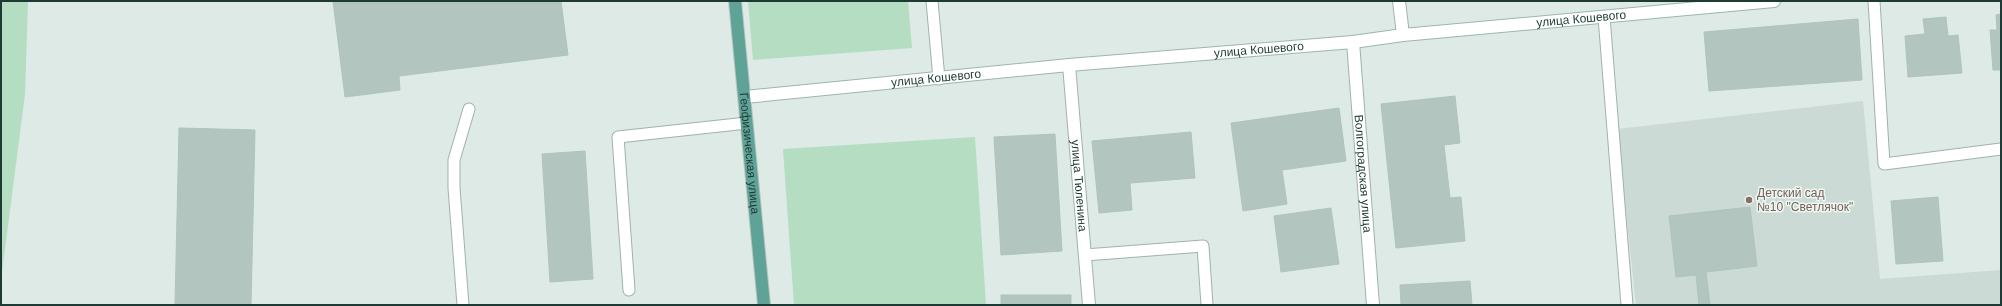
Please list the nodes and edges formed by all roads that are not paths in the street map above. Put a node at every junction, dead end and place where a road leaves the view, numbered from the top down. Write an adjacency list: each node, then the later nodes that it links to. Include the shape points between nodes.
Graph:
1 (735, 1): 11 (main road, Геофизическая улица)
2 (932, 1): 10 (lane)
3 (1399, 1): 7 (street)
4 (1774, 1): 6 (street, улица Кошевого)
5 (1874, 1): 14 (lane, via 1884,164)
6 (1604, 17): 7 (street, улица Кошевого); 22 (lane)
7 (1403, 35): 8 (street, улица Кошевого)
8 (1353, 42): 9 (street, улица Кошевого); 21 (street, Волгоградская улица)
9 (1069, 66): 10 (street, улица Кошевого); 15 (street, улица Тюленина)
10 (939, 79): 11 (street, улица Кошевого)
11 (745, 98): 13 (main road, Геофизическая улица)
12 (469, 109): 17 (lane, via 454,160)
13 (747, 123): 16 (lane, via 618,137); 18 (main road, Геофизическая улица)
14 (2001, 149)
15 (1085, 255): 19 (street, улица Тюленина); 20 (lane, via 1203,246)
16 (629, 290)
17 (463, 305)
18 (764, 305)
19 (1090, 305)
20 (1207, 305)
21 (1373, 305)
22 (1627, 305)

